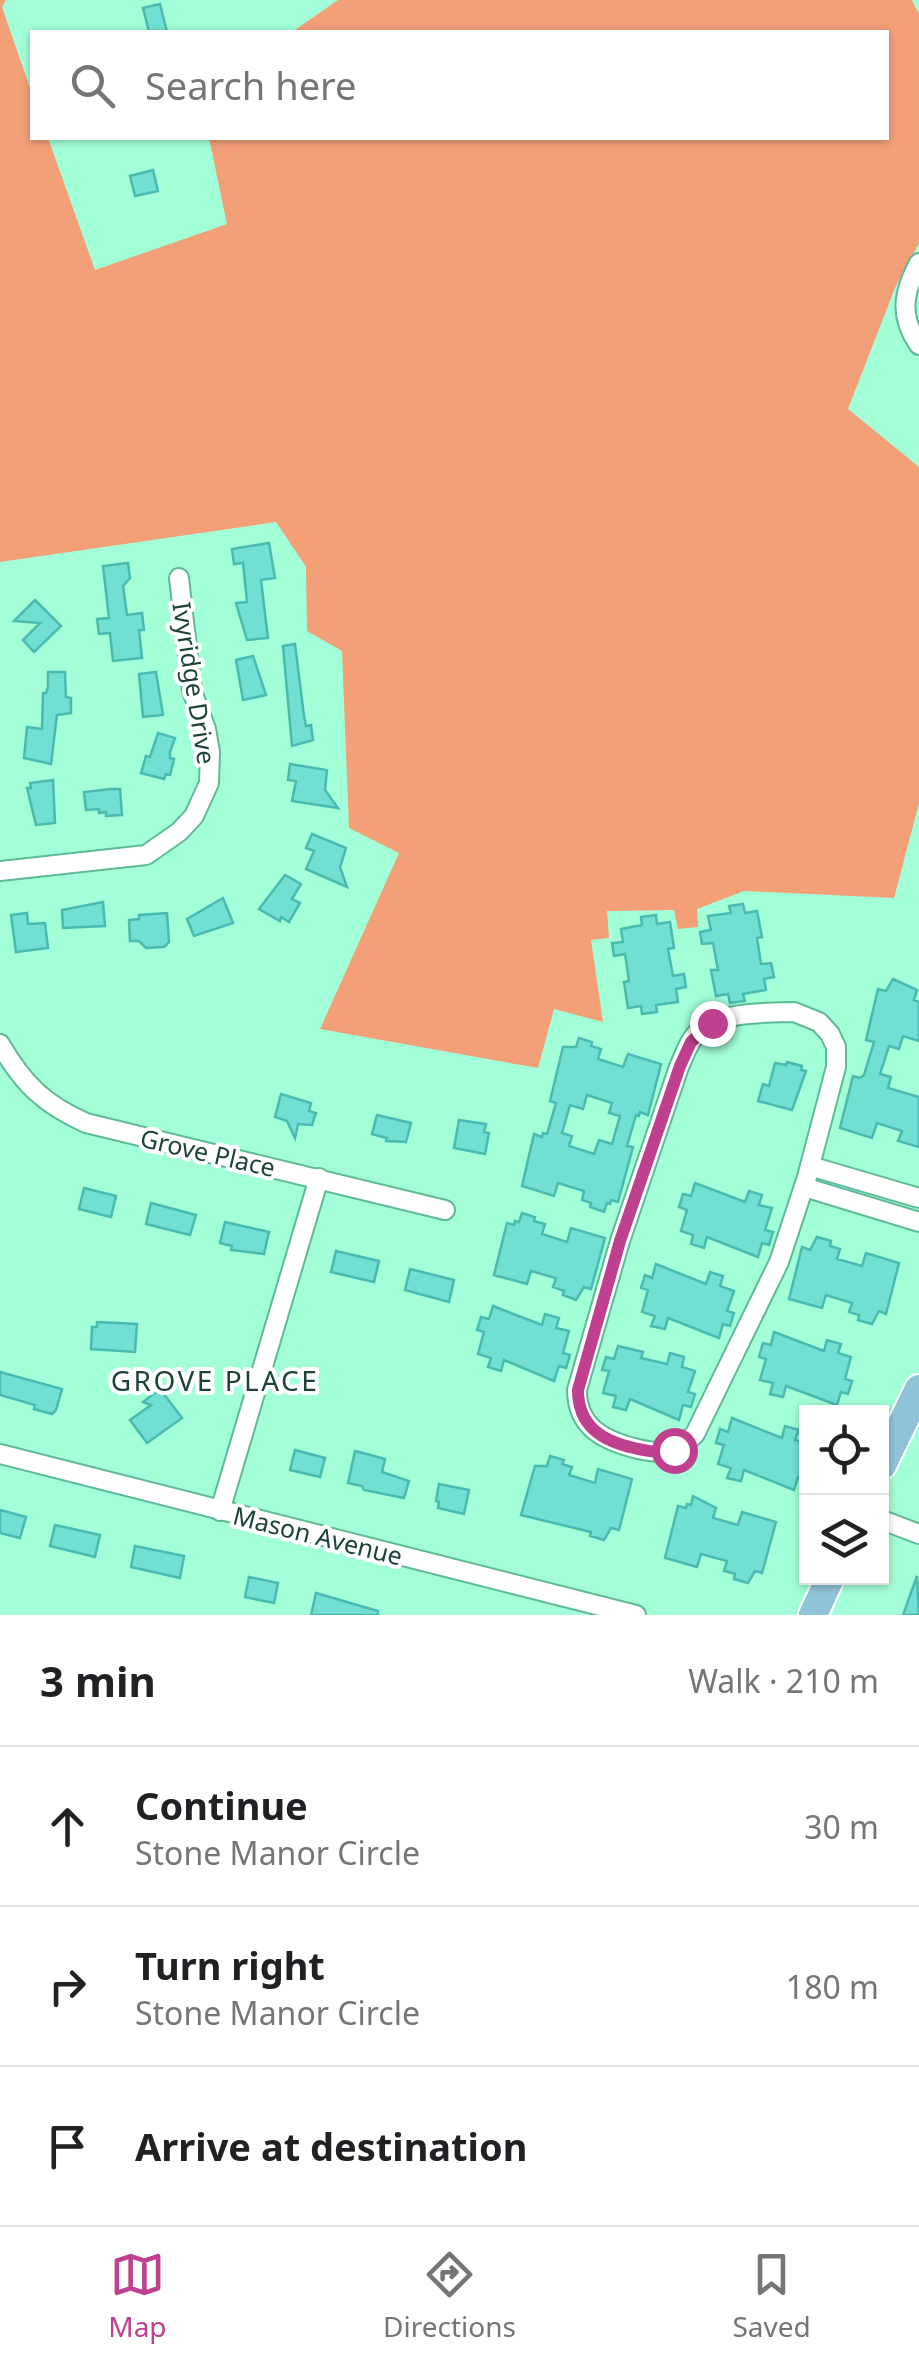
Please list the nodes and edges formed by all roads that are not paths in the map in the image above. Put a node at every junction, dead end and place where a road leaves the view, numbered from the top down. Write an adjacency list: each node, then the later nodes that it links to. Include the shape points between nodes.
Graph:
1 (919, 263): 2 (street, via 904,302)
2 (919, 345)
3 (179, 578): 4 (street, Ivyridge Drive, via 192,691 210,752 209,783 194,816 146,855)
4 (0, 871)
5 (0, 1044): 7 (street, Grove Place, via 52,1108 86,1124)
6 (810, 1166): 8 (street); 8 (street, via 836,1067 830,1034 794,1012 731,1018 700,1031 673,1085 578,1390 582,1415 598,1436 666,1452 695,1434 778,1262); 9 (street)
7 (319, 1178): 10 (street, Grove Place); 15 (street)
8 (804, 1187): 11 (street)
9 (919, 1198)
10 (446, 1210)
11 (919, 1222)
12 (919, 1389): 13 (main road)
13 (889, 1451)
14 (0, 1454): 15 (street, Mason Avenue)
15 (220, 1511): 19 (street, Mason Avenue)
16 (889, 1523): 17 (street)
17 (919, 1534)
18 (827, 1585): 20 (main road)
19 (636, 1615)
20 (813, 1615)

